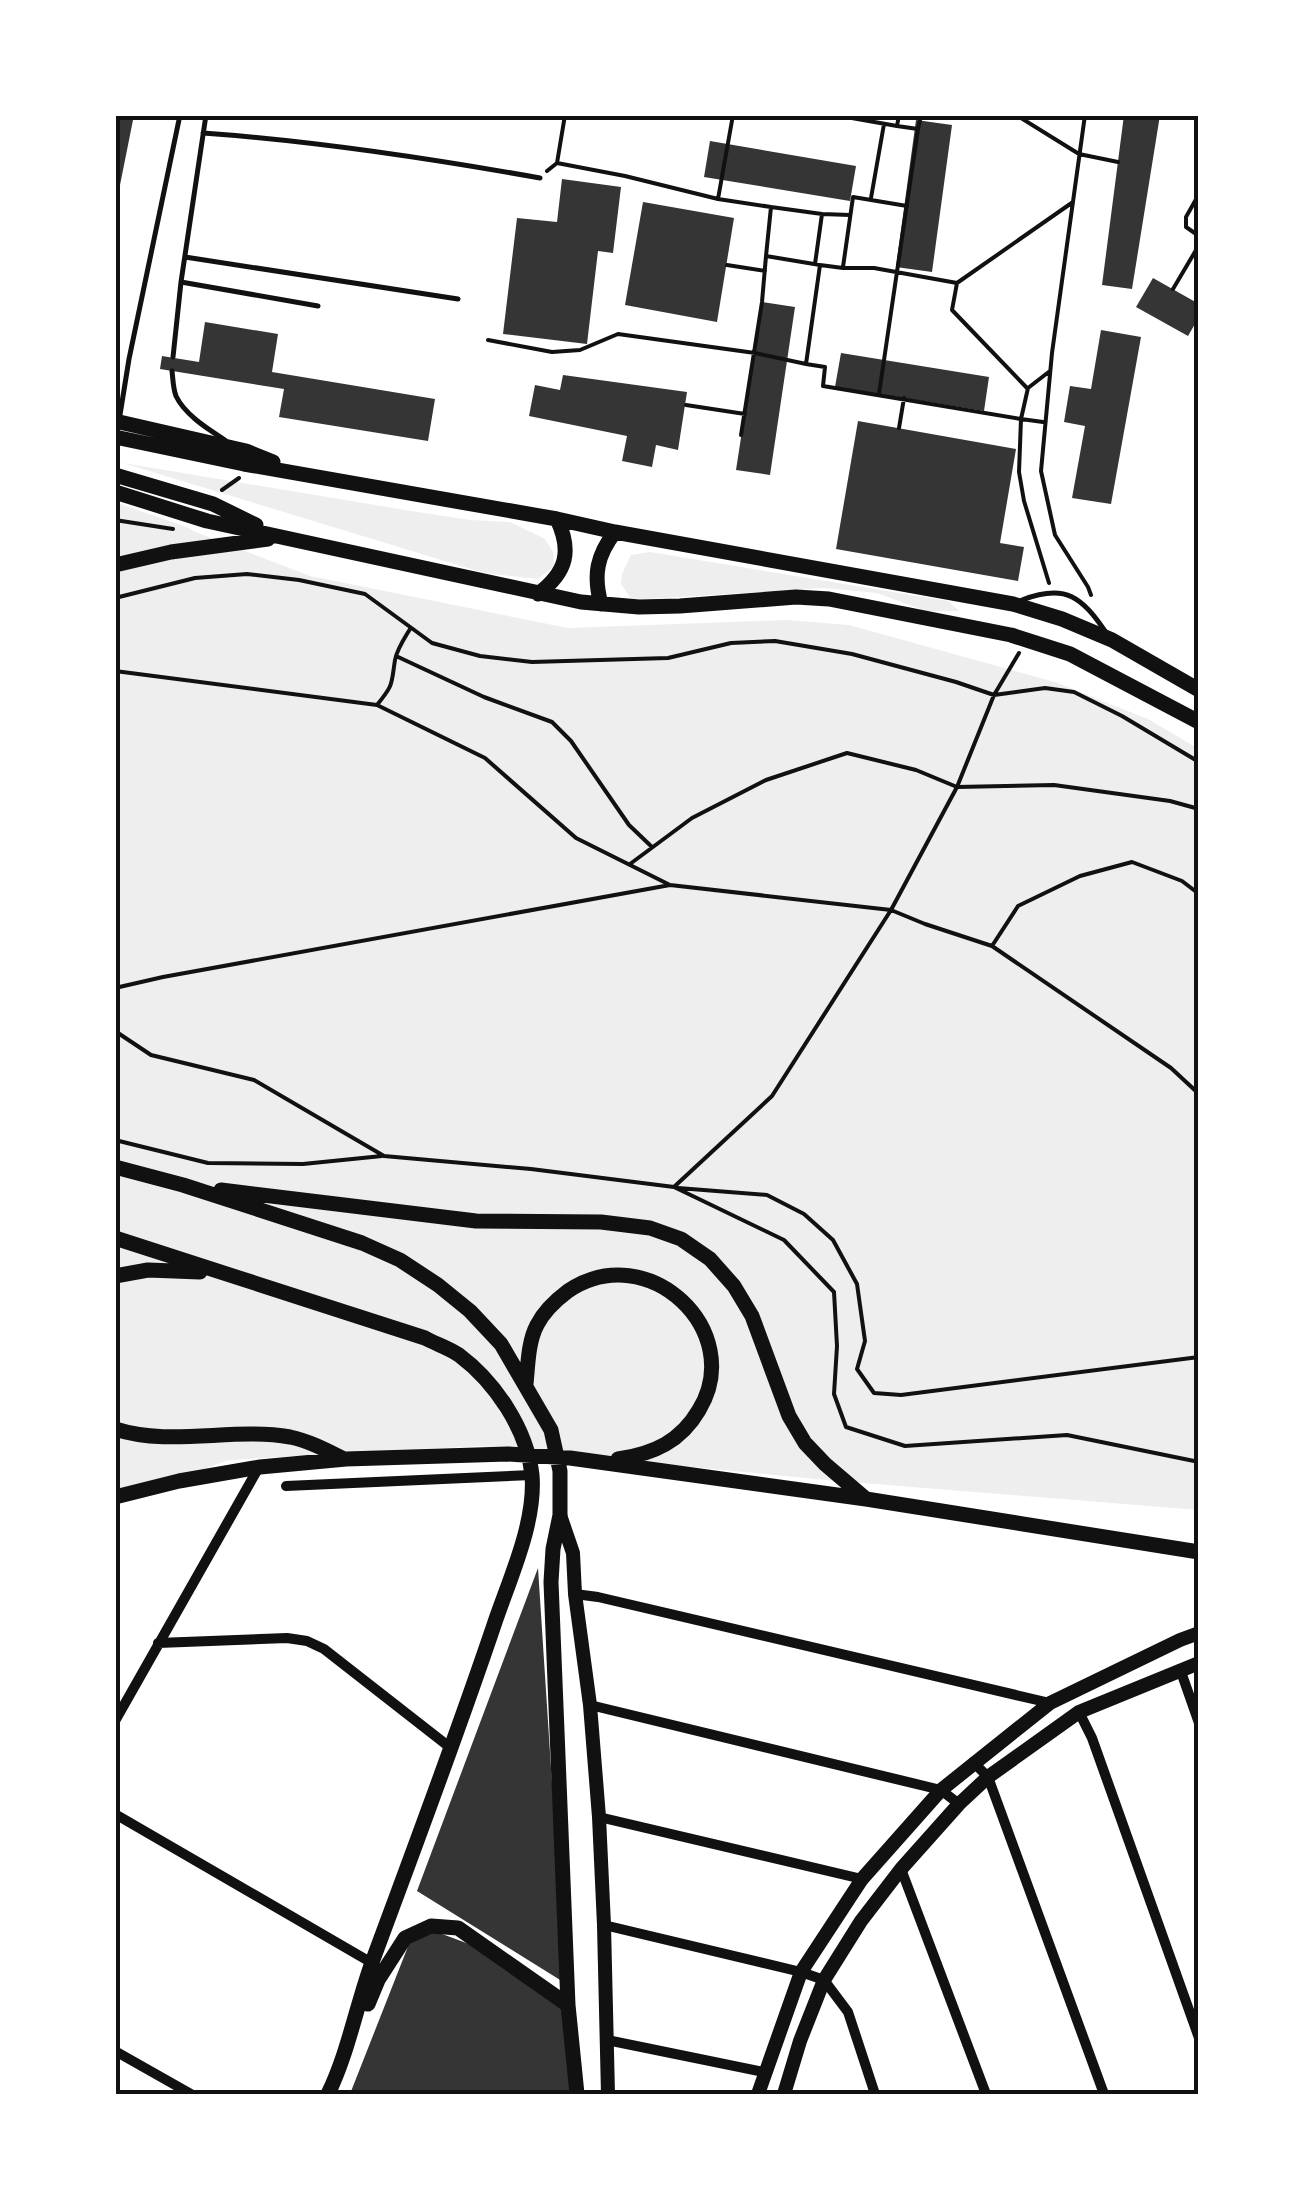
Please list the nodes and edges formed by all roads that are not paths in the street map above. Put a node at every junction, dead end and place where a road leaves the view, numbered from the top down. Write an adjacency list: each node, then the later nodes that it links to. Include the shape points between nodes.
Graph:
1 (180, 115): 11 (lane)
2 (206, 115): 3 (lane)
3 (203, 133): 4 (lane, via 290,139); 5 (lane)
4 (540, 178)
5 (185, 256): 6 (lane); 7 (lane)
6 (181, 282): 8 (lane); 9 (lane)
7 (458, 299)
8 (318, 306)
9 (173, 358)
10 (172, 371): 12 (lane, via 174,392 186,410)
11 (116, 426): 12 (main road)
12 (242, 457): 15 (main road)
13 (115, 475): 17 (main road, via 213,504)
14 (115, 492): 17 (main road)
15 (557, 519): 16 (main road); 19 (main road, via 566,552 562,569)
16 (615, 532): 20 (main road, via 596,565); 21 (main road)
17 (282, 537): 18 (main road); 19 (main road)
18 (115, 566)
19 (538, 594): 20 (main road)
20 (601, 604): 24 (main road, via 828,598 1070,654)
21 (1013, 604): 22 (main road); 22 (lane, via 1044,592 1074,598)
22 (1112, 640): 23 (main road)
23 (1199, 690)
24 (1199, 722)
25 (115, 1167): 26 (main road)
26 (183, 1185): 30 (main road, via 400,1260 470,1311); 38 (main road, via 476,1221 601,1222 681,1240 734,1286 805,1442)
27 (115, 1238): 28 (main road)
28 (218, 1272): 29 (main road); 35 (main road, via 456,1353 481,1374 521,1433)
29 (115, 1276)
30 (526, 1384): 33 (main road, via 537,1325 582,1282 611,1274 642,1277 671,1290 693,1312 708,1339 712,1370 689,1427 665,1446); 39 (main road, via 551,1430)
31 (115, 1429): 32 (main road, via 291,1438)
32 (346, 1459): 33 (main road, via 508,1454); 34 (main road)
33 (599, 1462): 38 (main road)
34 (260, 1466): 37 (main road); 43 (street)
35 (532, 1475): 36 (street); 51 (main road, via 528,1523)
36 (286, 1486)
37 (115, 1497)
38 (866, 1499): 40 (main road)
39 (560, 1514): 41 (street, via 573,1553); 64 (main road, via 551,1582)
40 (1199, 1552)
41 (576, 1594): 46 (street); 47 (street)
42 (1199, 1634): 46 (street)
43 (158, 1643): 49 (street); 51 (street, via 307,1641)
44 (1199, 1663): 45 (street)
45 (1180, 1669): 48 (street); 50 (street)
46 (1050, 1703): 52 (street)
47 (590, 1705): 54 (street); 57 (street)
48 (1079, 1712): 53 (street); 65 (street)
49 (115, 1721)
50 (1199, 1723)
51 (452, 1749): 61 (main road)
52 (973, 1762): 53 (street); 54 (street)
53 (988, 1777): 55 (street); 78 (street)
54 (941, 1790): 55 (street); 59 (street)
55 (959, 1804): 58 (street)
56 (115, 1814): 61 (street)
57 (599, 1817): 59 (street); 60 (street)
58 (900, 1869): 63 (street); 77 (street)
59 (862, 1879): 62 (street)
60 (604, 1925): 62 (street); 66 (street)
61 (372, 1963): 69 (main road)
62 (801, 1972): 63 (street); 68 (street)
63 (824, 1980): 75 (street); 76 (street, via 848,2012)
64 (568, 2006): 69 (main road, via 458,1928 432,1926 405,1938 394,1953); 72 (main road)
65 (1199, 2038)
66 (607, 2040): 68 (street); 73 (street)
67 (115, 2050): 70 (street)
68 (764, 2072): 74 (street)
69 (338, 2073): 71 (main road)
70 (191, 2094)
71 (328, 2094)
72 (578, 2094)
73 (608, 2094)
74 (758, 2094)
75 (784, 2094)
76 (875, 2094)
77 (986, 2094)
78 (1104, 2094)

